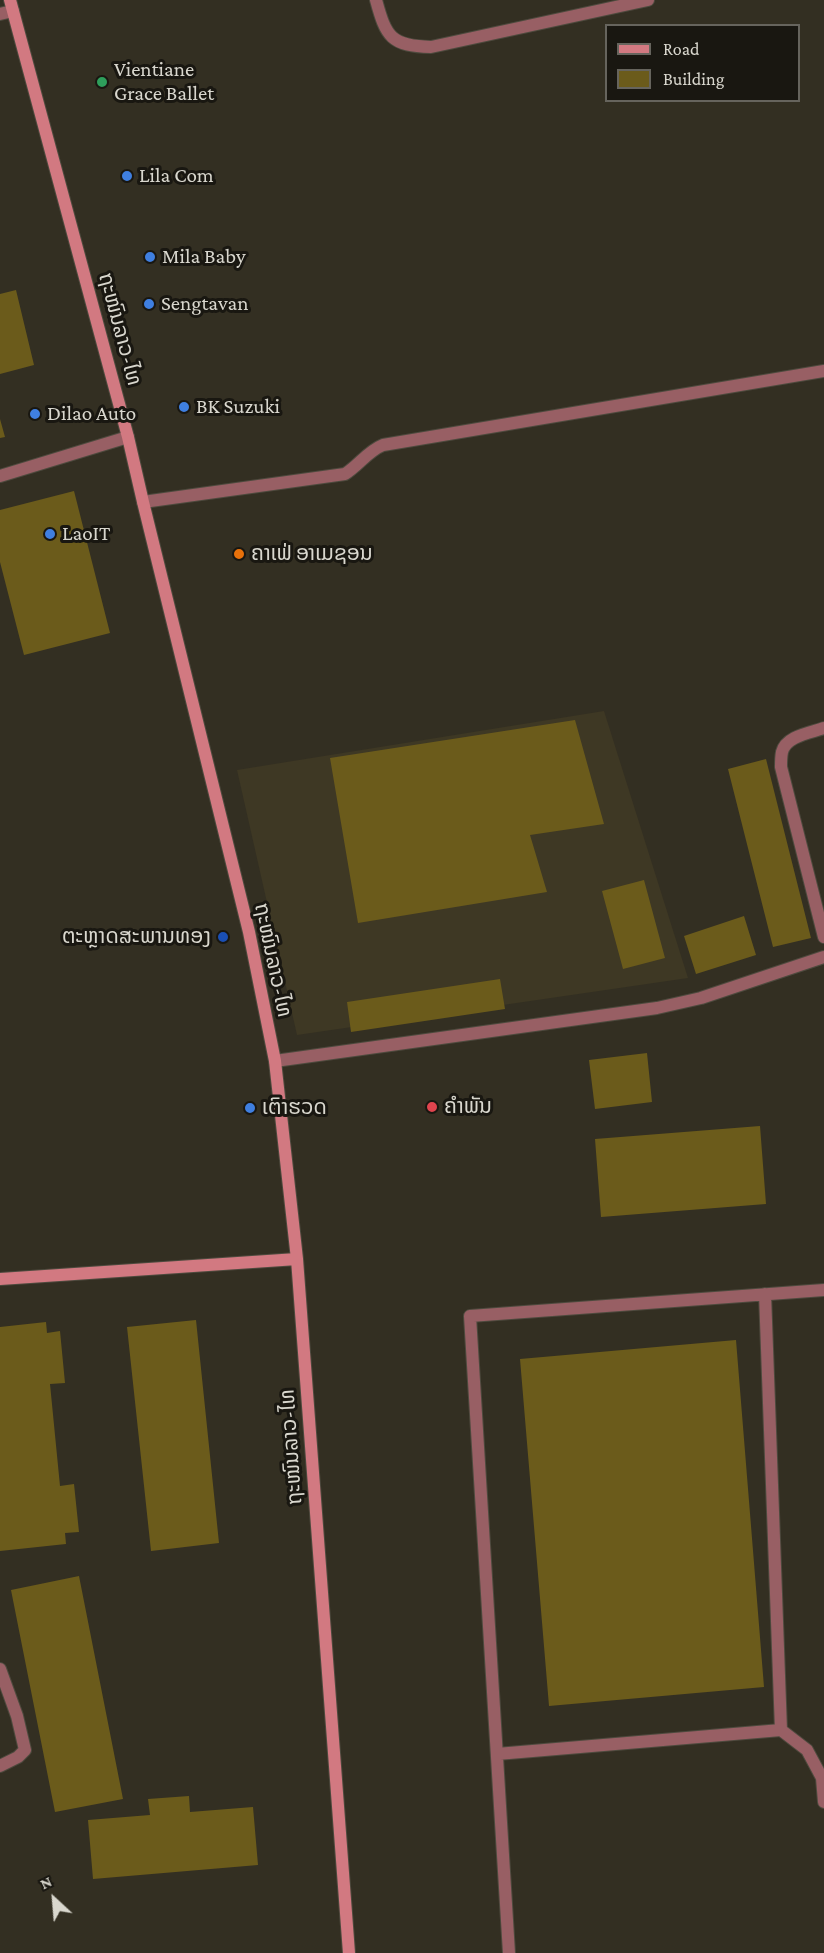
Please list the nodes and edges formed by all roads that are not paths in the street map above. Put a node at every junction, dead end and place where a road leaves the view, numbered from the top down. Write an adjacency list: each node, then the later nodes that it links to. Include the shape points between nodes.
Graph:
1 (376, 0): 2 (street, via 382,22 399,43 431,48)
2 (648, 0)
3 (12, 5): 4 (street); 6 (street, ຖະໜົນລາວ-ໄທ)
4 (0, 14)
5 (824, 371): 8 (street, via 383,445 345,474)
6 (128, 437): 7 (street); 8 (street, ຖະໜົນລາວ-ໄທ)
7 (0, 476)
8 (142, 502): 12 (street, ຖະໜົນລາວ-ໄທ, via 249,932)
9 (824, 729): 10 (street, via 787,743 781,767)
10 (824, 938)
11 (824, 957): 12 (street, via 711,995 657,1008)
12 (275, 1061): 13 (street, ຖະໜົນລາວ-ໄທ)
13 (297, 1259): 14 (street); 22 (street, ຖະໜົນລາວ-ໄທ)
14 (0, 1280)
15 (824, 1290): 16 (street)
16 (765, 1294): 18 (street); 19 (street, via 470,1316)
17 (0, 1669): 20 (street, via 25,1750)
18 (781, 1730): 19 (street); 21 (street, via 807,1750 822,1778)
19 (497, 1754): 23 (street)
20 (0, 1766)
21 (824, 1802)
22 (350, 1953)
23 (509, 1953)

